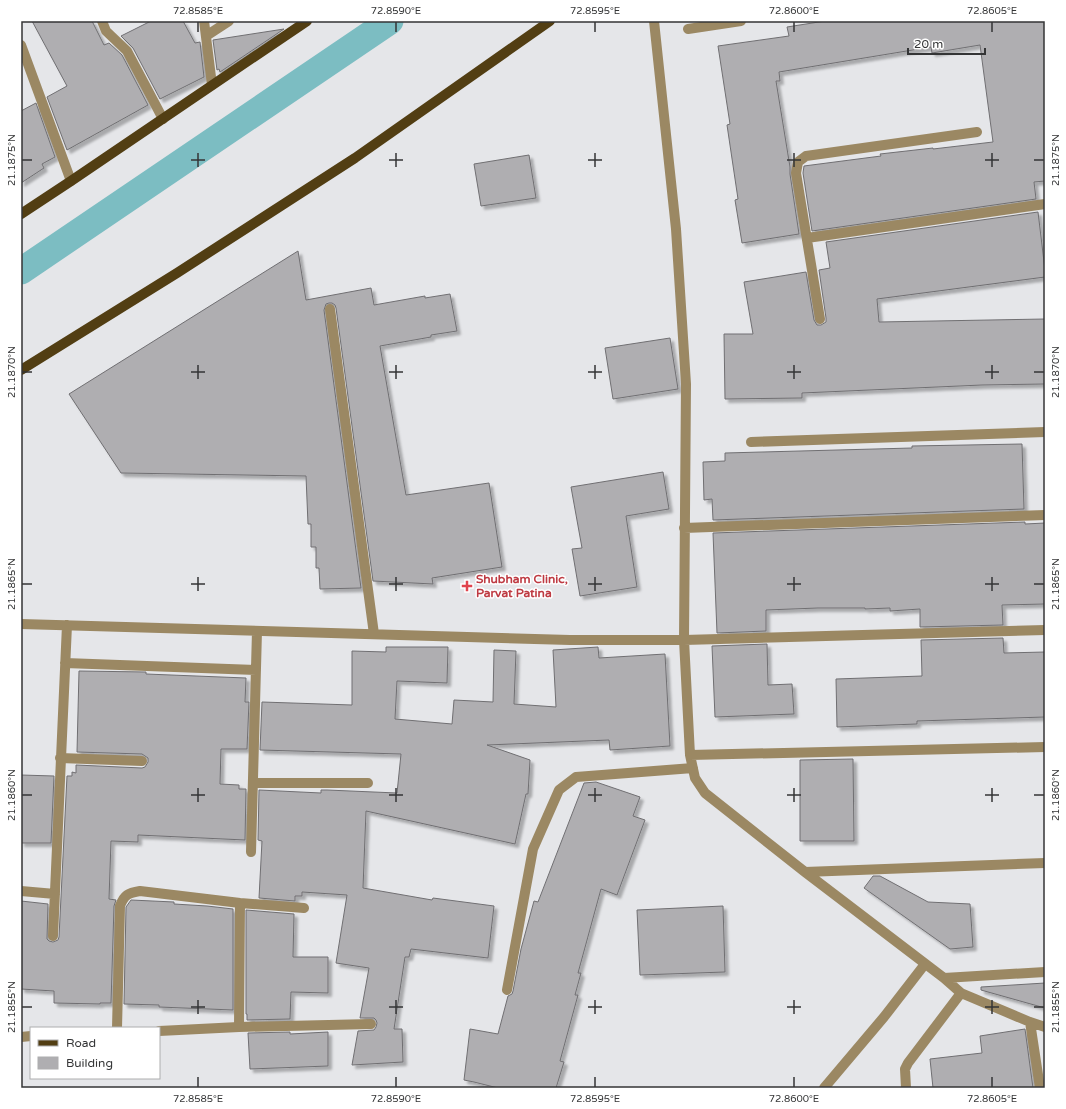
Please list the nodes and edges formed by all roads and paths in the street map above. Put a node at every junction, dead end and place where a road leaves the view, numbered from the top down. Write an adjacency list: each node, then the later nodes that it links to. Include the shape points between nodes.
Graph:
1 (102, 21): 12 (street, via 106,31 127,52)
2 (204, 21): 9 (street)
3 (229, 21): 9 (street)
4 (307, 21): 11 (main road)
5 (550, 21): 20 (main road, via 348,162)
6 (654, 21): 24 (street, via 676,229 686,384)
7 (741, 21): 8 (street)
8 (688, 29)
9 (206, 36): 11 (street)
10 (21, 45): 14 (street)
11 (212, 85): 12 (main road)
12 (163, 119): 14 (main road)
13 (977, 132): 17 (street, via 806,156 798,162 796,174)
14 (71, 181): 16 (main road)
15 (1045, 204): 17 (street)
16 (21, 214)
17 (807, 238): 19 (street)
18 (330, 309): 29 (street)
19 (820, 319)
20 (21, 370)
21 (1045, 432): 22 (street)
22 (751, 442)
23 (1045, 515): 24 (street)
24 (684, 528): 30 (street)
25 (21, 624): 26 (street)
26 (67, 625): 28 (street); 31 (street)
27 (1045, 630): 30 (street)
28 (257, 631): 29 (street); 32 (street)
29 (374, 634): 30 (street, via 570,640)
30 (684, 640): 34 (street)
31 (65, 663): 32 (street); 35 (street)
32 (256, 670): 38 (street)
33 (1045, 747): 34 (street)
34 (690, 755): 37 (street)
35 (60, 758): 36 (street); 44 (street)
36 (142, 761)
37 (693, 768): 42 (street, via 695,778 706,793); 51 (street, via 576,777 559,790 533,849)
38 (253, 783): 39 (street); 40 (street)
39 (368, 783)
40 (251, 852)
41 (1045, 863): 42 (street)
42 (805, 872): 48 (street)
43 (21, 891): 44 (street)
44 (55, 894): 47 (street)
45 (240, 903): 46 (street); 55 (street, via 140,891 123,898 120,906); 56 (street)
46 (304, 908)
47 (54, 936)
48 (925, 964): 50 (street); 59 (street)
49 (1045, 972): 50 (street)
50 (944, 978): 52 (street)
51 (507, 990)
52 (961, 993): 53 (street); 60 (street, via 905,1069)
53 (1030, 1022): 57 (street); 61 (street)
54 (371, 1024): 56 (street)
55 (117, 1027)
56 (239, 1027): 58 (street)
57 (1045, 1027)
58 (160, 1031)
59 (824, 1088)
60 (906, 1088)
61 (1040, 1088)

